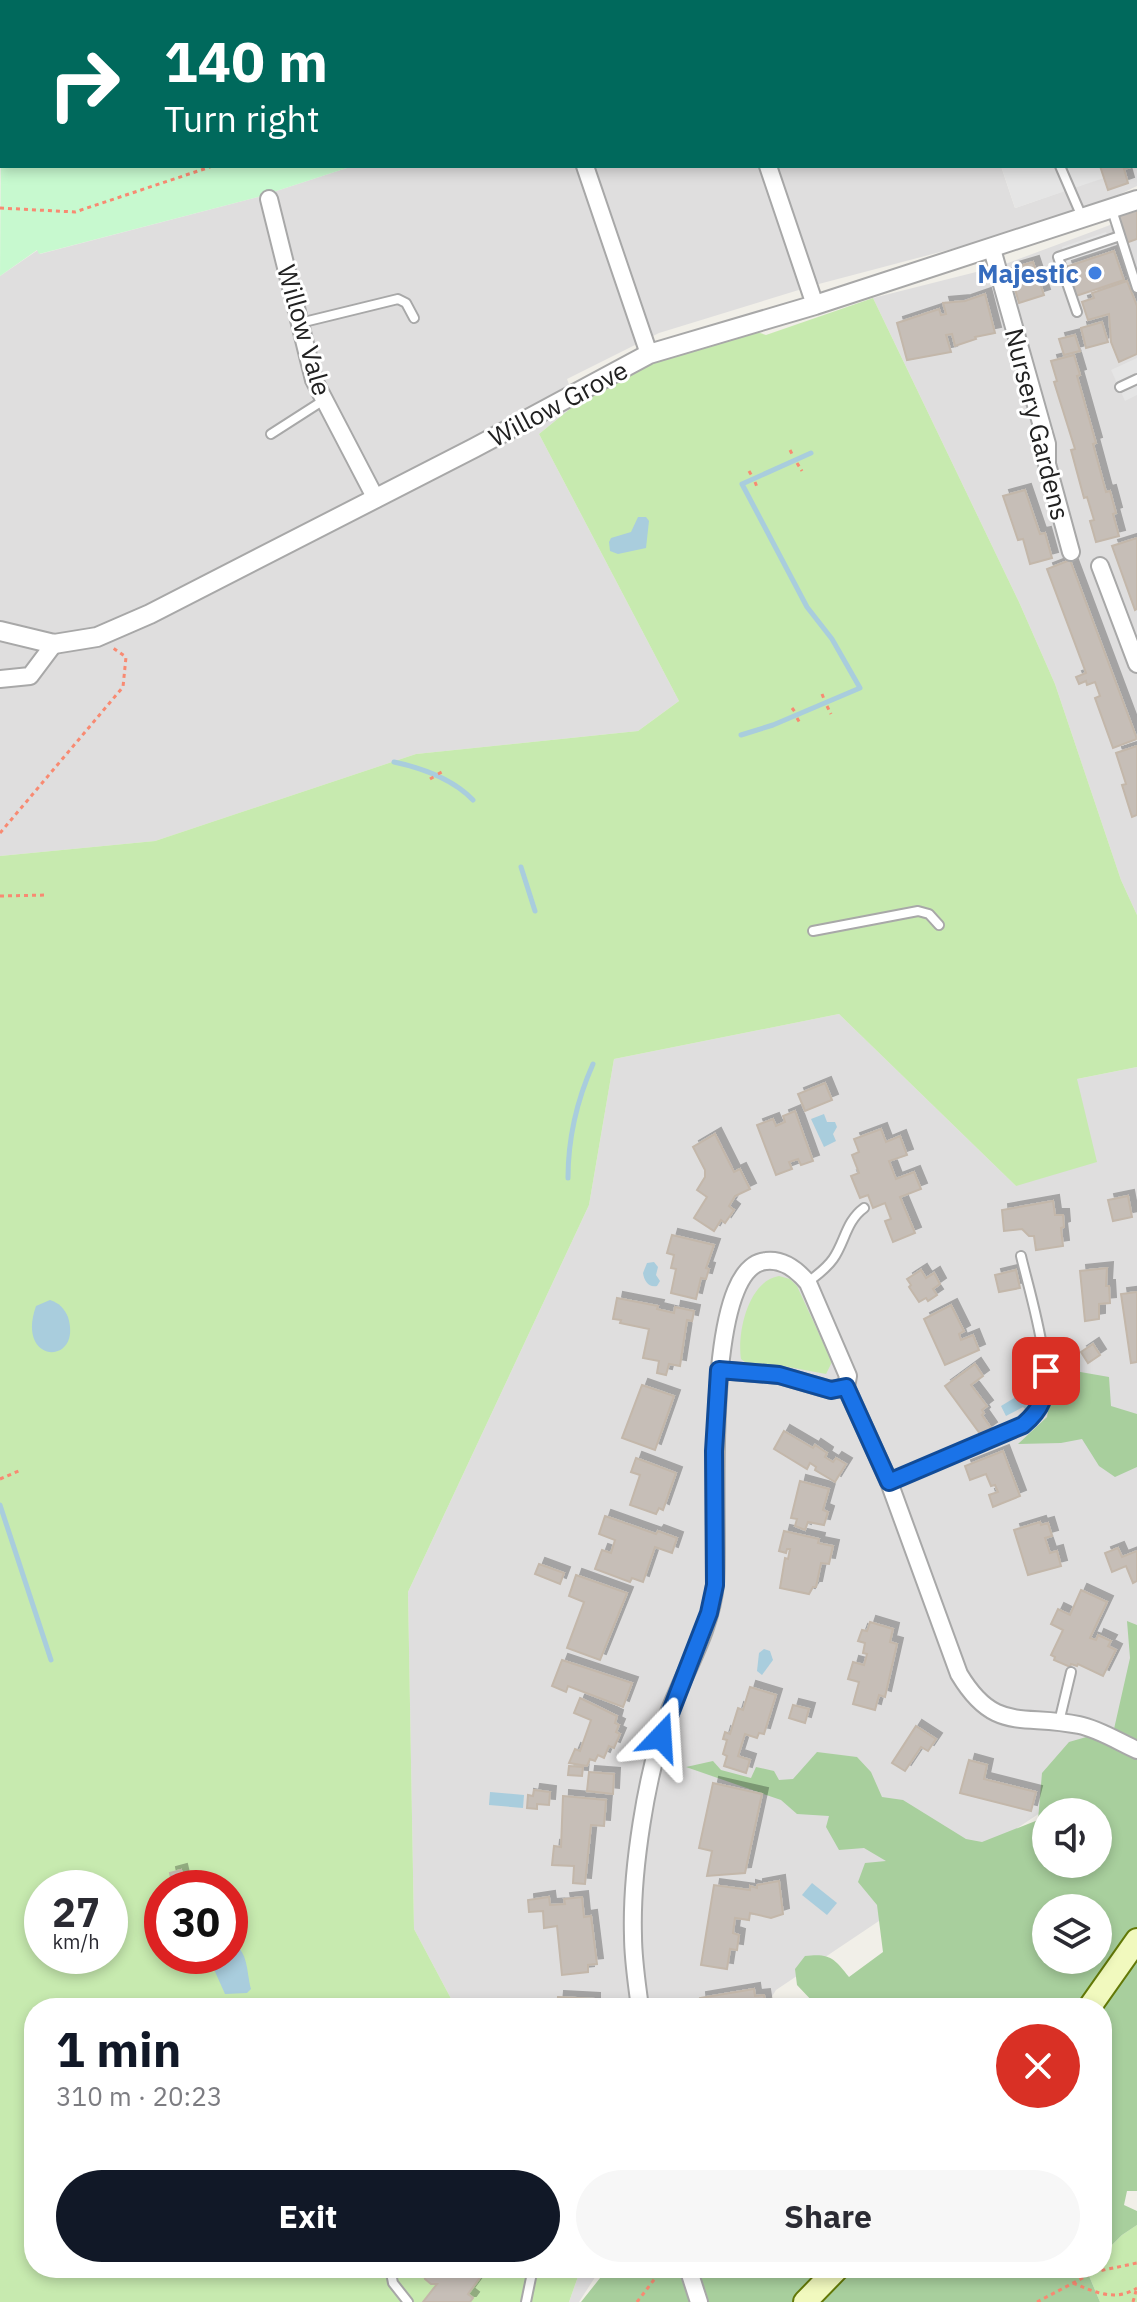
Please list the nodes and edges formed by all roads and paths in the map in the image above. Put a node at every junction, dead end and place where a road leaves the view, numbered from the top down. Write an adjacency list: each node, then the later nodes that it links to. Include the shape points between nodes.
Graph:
1 (207, 168): 7 (path, via 75,212)
2 (586, 168): 17 (street)
3 (769, 168): 13 (street)
4 (1061, 168): 9 (lane)
5 (269, 199): 16 (street, Willow Vale)
6 (1137, 200): 8 (street, Willow Grove)
7 (0, 208)
8 (1112, 209): 9 (street, Willow Grove); 10 (lane)
9 (1083, 218): 11 (street, Willow Grove)
10 (1120, 236): 12 (lane); 14 (lane, via 1058,257)
11 (992, 249): 13 (street, Willow Grove); 31 (street, Nursery Gardens, via 1047,444 1047,464)
12 (1137, 288)
13 (815, 305): 17 (street, Willow Grove)
14 (1077, 312)
15 (414, 318): 16 (lane, via 398,299)
16 (300, 323): 20 (street, Willow Vale)
17 (649, 354): 30 (street, Willow Grove)
18 (1137, 379): 19 (lane)
19 (1120, 387)
20 (324, 400): 21 (lane); 30 (street, Willow Vale)
21 (271, 434)
22 (790, 450): 23 (path)
23 (793, 456)
24 (797, 463): 26 (path)
25 (749, 471): 27 (path)
26 (802, 471)
27 (752, 476)
28 (755, 482): 29 (path)
29 (757, 487)
30 (376, 499): 35 (street, Willow Grove)
31 (1071, 552)
32 (1100, 566): 33 (street)
33 (1130, 622): 37 (street)
34 (0, 631): 36 (street, Willow Grove)
35 (97, 637): 36 (street, Willow Grove); 45 (path, via 126,657 123,687)
36 (54, 644): 38 (street, via 30,676)
37 (1137, 664)
38 (0, 679)
39 (822, 694): 40 (path)
40 (824, 699)
41 (827, 706): 42 (path)
42 (831, 714)
43 (438, 774): 44 (path)
44 (430, 779)
45 (0, 833)
46 (47, 895): 47 (path)
47 (0, 896)
48 (939, 925): 49 (lane, via 929,914 913,911)
49 (813, 931)
50 (864, 1208): 52 (lane, via 845,1231 834,1258)
51 (1021, 1256): 57 (lane, via 1046,1371 1038,1413 1023,1425)
52 (808, 1283): 53 (street, via 773,1261 748,1270 735,1296); 54 (street, via 848,1376)
53 (719, 1370): 54 (street, via 779,1375 831,1390); 62 (street, via 715,1585 668,1715 642,1820 633,1936)
54 (846, 1387): 57 (street)
55 (21, 1470): 56 (path)
56 (0, 1479)
57 (889, 1482): 59 (street, via 959,1674 971,1693 985,1708 1005,1717)
58 (1071, 1672): 59 (lane)
59 (1059, 1722): 60 (street, via 1082,1725)
60 (1137, 1750)
61 (1137, 1940): 63 (main road)
62 (639, 1998)
63 (1096, 1998)
64 (1137, 2263): 65 (path)
65 (1112, 2268)
66 (392, 2278): 75 (lane)
67 (531, 2278): 76 (lane)
68 (655, 2278): 77 (path)
69 (691, 2278): 78 (street)
70 (828, 2278): 79 (main road)
71 (1083, 2278): 72 (path)
72 (1073, 2283): 74 (path, via 1104,2295); 80 (path)
73 (1137, 2287): 74 (path); 81 (path)
74 (1128, 2294): 81 (path)
75 (408, 2302)
76 (526, 2302)
77 (637, 2302)
78 (699, 2302)
79 (805, 2302)
80 (1037, 2302)
81 (1131, 2302)

